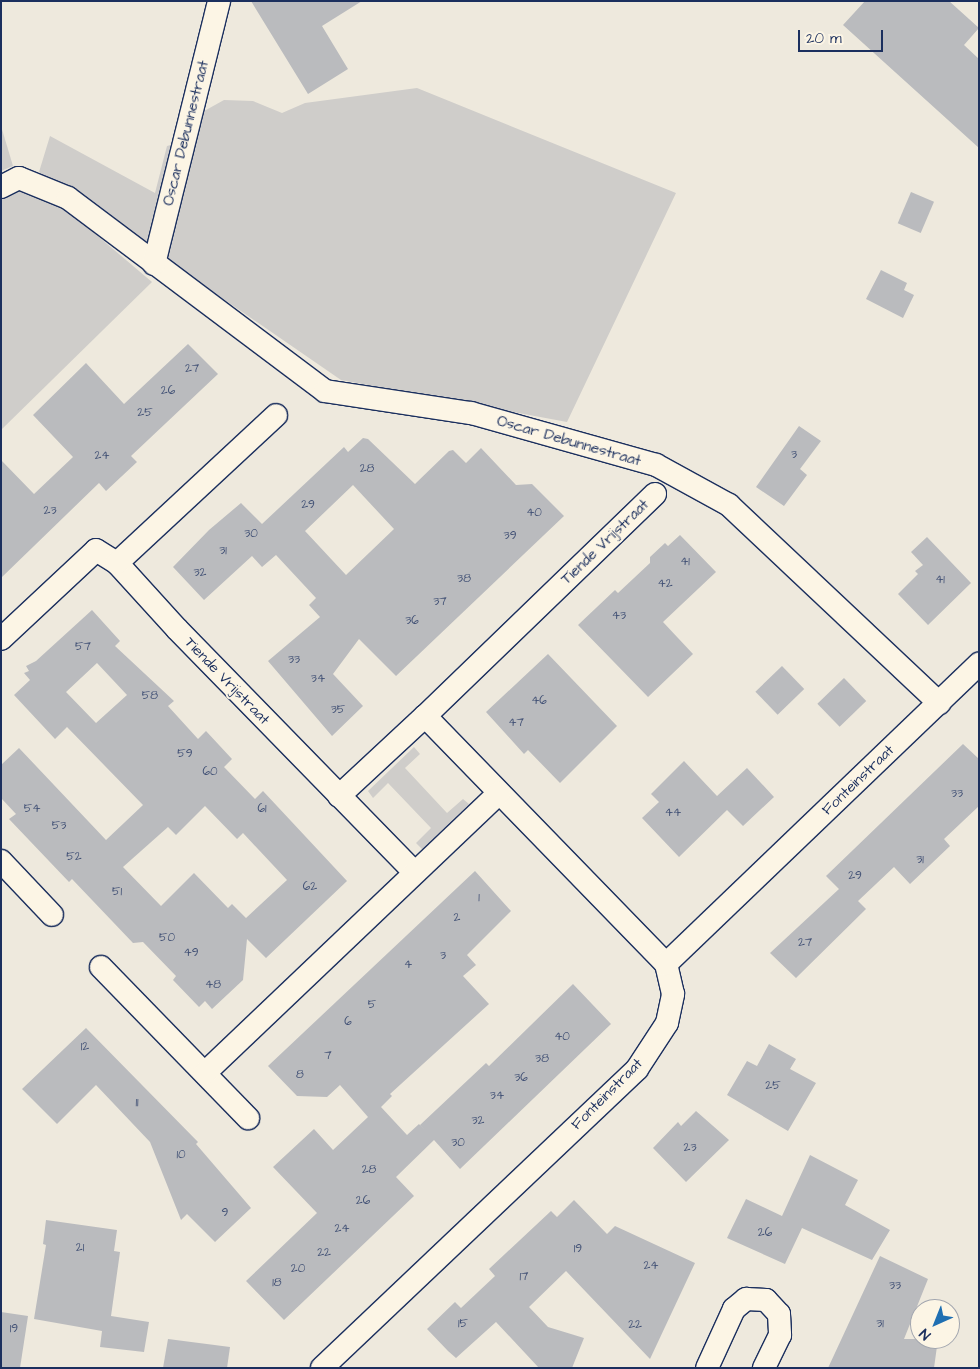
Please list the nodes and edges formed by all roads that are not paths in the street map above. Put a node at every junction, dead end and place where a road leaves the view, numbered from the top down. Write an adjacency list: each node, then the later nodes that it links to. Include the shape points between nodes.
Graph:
1 (219, 1): 3 (street, Oscar Debunnestraat)
2 (1, 187): 3 (street, Oscar Debunnestraat, via 19,178 68,198)
3 (154, 264): 9 (street, Oscar Debunnestraat, via 325,391 470,413 610,452 656,465 729,505)
4 (276, 415): 6 (street)
5 (655, 494): 10 (street, Tiende Vrijstraat)
6 (117, 563): 7 (street, Tiende Vrijstraat, via 96,550); 12 (street, Tiende Vrijstraat)
7 (1, 639)
8 (976, 672): 9 (street, Fonteinstraat)
9 (939, 703): 16 (street, Fonteinstraat)
10 (425, 716): 11 (street); 12 (street, Tiende Vrijstraat)
11 (498, 792): 14 (street); 16 (street)
12 (339, 796): 14 (street, Tiende Vrijstraat)
13 (1, 861): 15 (street)
14 (413, 871): 18 (street)
15 (52, 915)
16 (666, 964): 20 (street, Fonteinstraat, via 673,994 667,1023 637,1069)
17 (101, 966): 18 (street)
18 (205, 1073): 19 (street)
19 (248, 1118)
20 (354, 1338): 21 (street, Fonteinstraat); 22 (street)
21 (322, 1368)
22 (349, 1368)
23 (707, 1368): 24 (street, via 734,1309 746,1299 766,1300 779,1314 780,1335)
24 (764, 1368)

